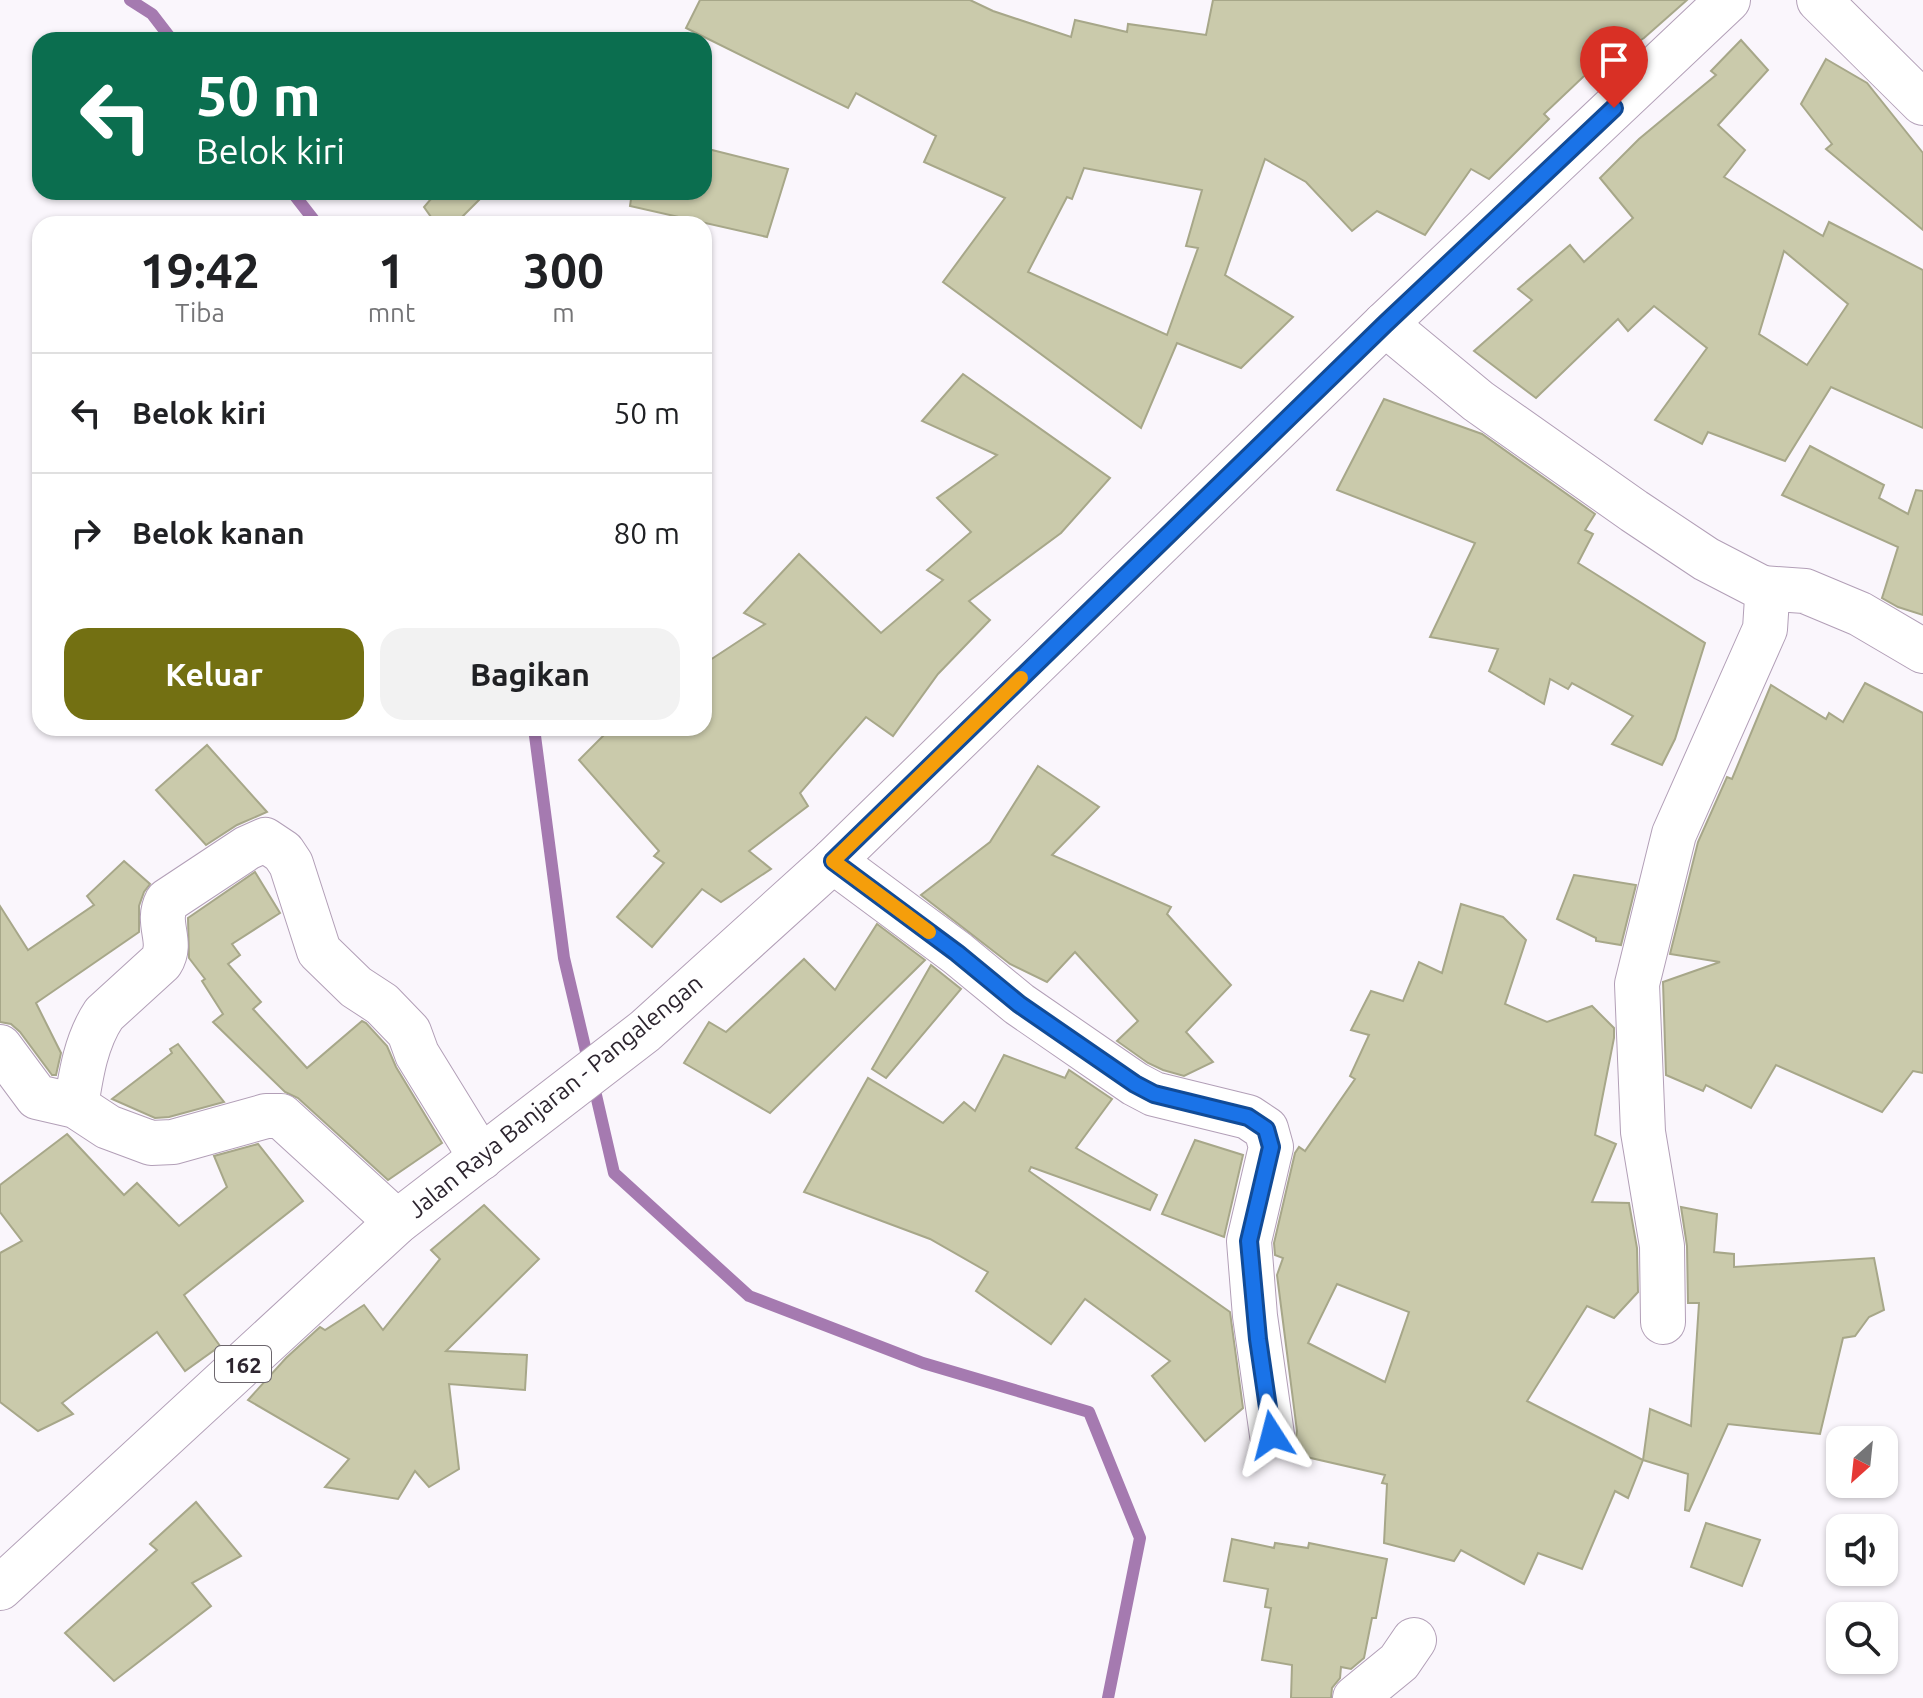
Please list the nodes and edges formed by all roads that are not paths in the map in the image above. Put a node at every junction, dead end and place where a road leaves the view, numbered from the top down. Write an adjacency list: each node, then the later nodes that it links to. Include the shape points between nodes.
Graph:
1 (1728, 0): 4 (street, Jalan Raya Banjaran - Pangalengan / 162)
2 (1819, 0): 3 (street)
3 (1923, 103)
4 (1385, 324): 5 (street, via 1478,401 1634,511 1706,559); 7 (street, Jalan Raya Banjaran - Pangalengan / 162)
5 (1762, 588): 6 (street, via 1805,591 1860,614); 12 (street, via 1767,598 1765,629 1674,834 1637,984 1643,1132 1662,1246)
6 (1923, 651)
7 (833, 861): 10 (street, Jalan Raya Banjaran - Pangalengan / 162, via 645,1031); 13 (street, via 1019,1004 1135,1084 1154,1094 1248,1117 1266,1129 1271,1147 1249,1241)
8 (0, 1047): 9 (street, via 37,1097)
9 (76, 1106): 10 (street, via 98,1023 166,955 161,921 167,901 265,840 291,864 319,951 409,1032 417,1054); 11 (street, via 108,1127 151,1143 281,1116)
10 (487, 1154): 11 (street, Jalan Raya Banjaran - Pangalengan / 162)
11 (397, 1222): 14 (street, Jalan Raya Banjaran - Pangalengan / 162)
12 (1663, 1322)
13 (1272, 1435)
14 (0, 1588)
15 (1414, 1640): 16 (street, via 1399,1662)
16 (1355, 1698)

